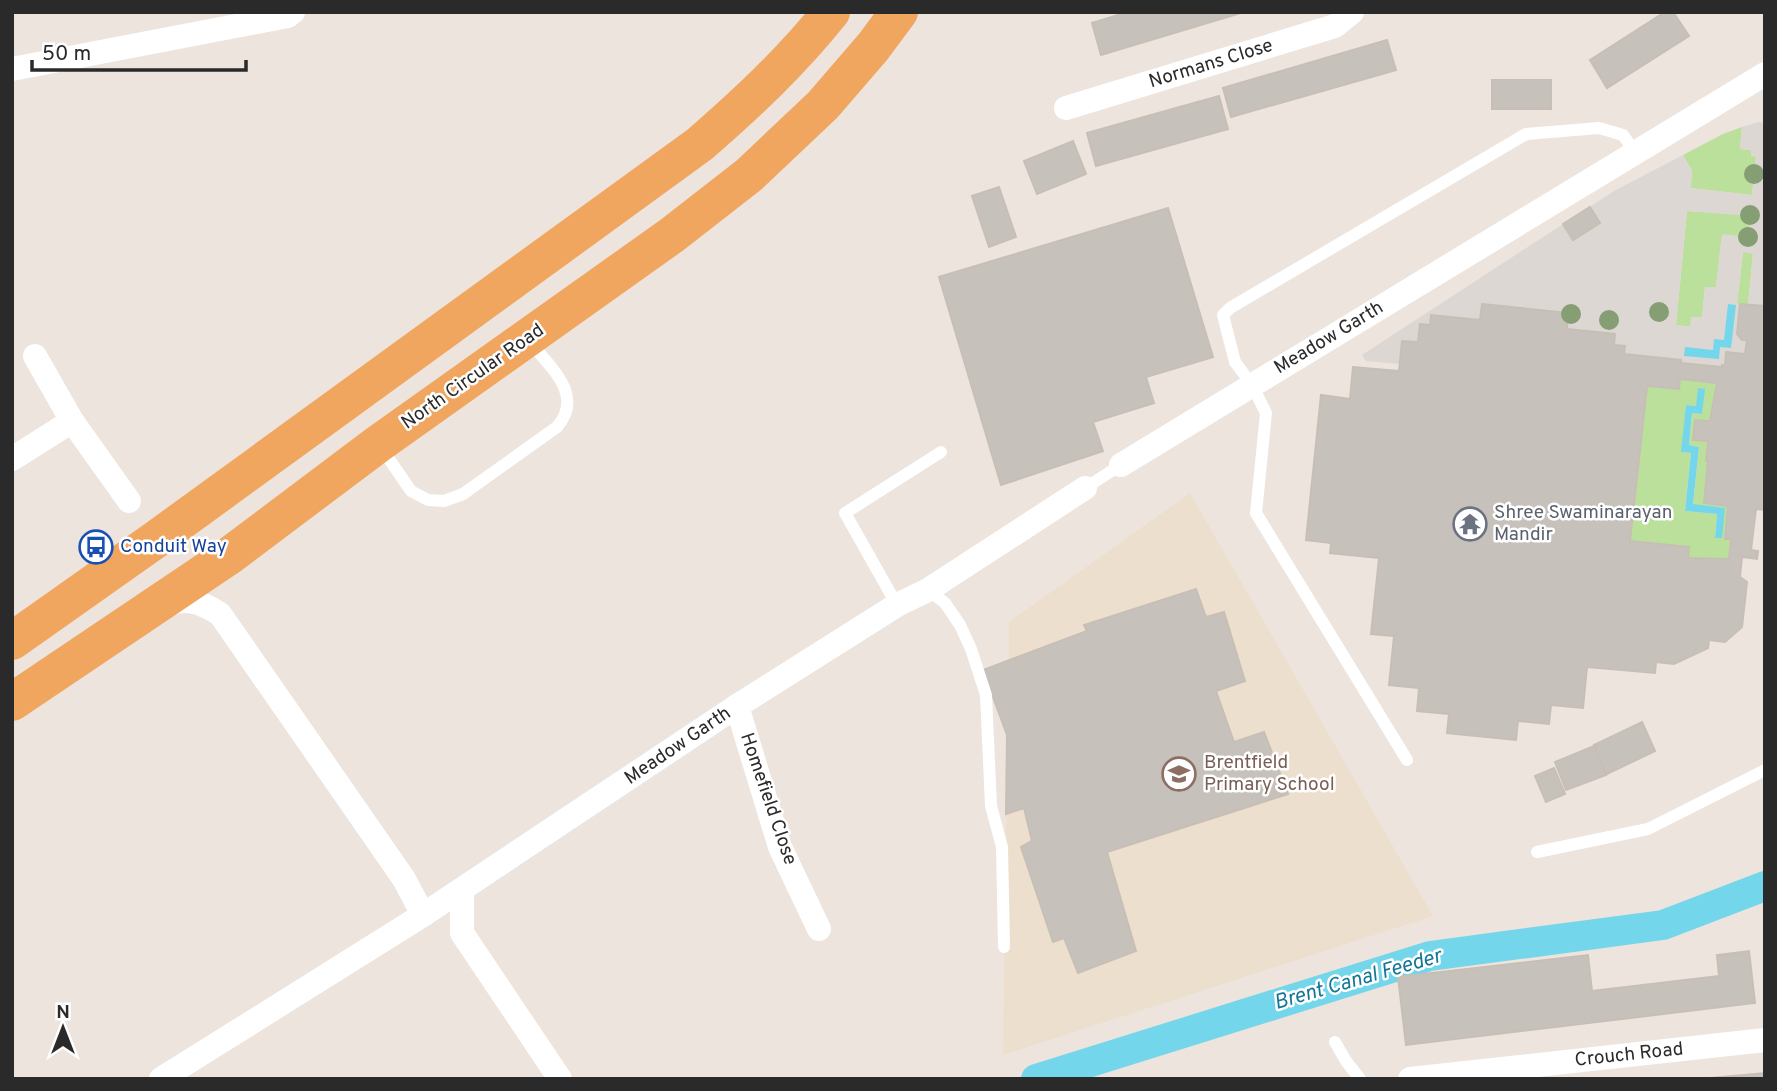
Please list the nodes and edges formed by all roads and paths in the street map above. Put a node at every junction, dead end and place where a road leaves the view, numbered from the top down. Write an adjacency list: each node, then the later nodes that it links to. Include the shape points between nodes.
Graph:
1 (293, 12): 5 (street)
2 (831, 12): 22 (highway, via 760,92 700,145)
3 (899, 12): 9 (highway, North Circular Road, via 823,105 749,175)
4 (1352, 12): 7 (street, Normans Close, via 1335,26)
5 (12, 69)
6 (1765, 74): 8 (street, Meadow Garth)
7 (1066, 108)
8 (1635, 152): 11 (street, Meadow Garth); 11 (lane, via 1623,135 1598,128 1527,134 1230,308 1223,323 1235,362)
9 (527, 338): 13 (highway, North Circular Road); 13 (lane, via 563,384 569,399 567,416 557,427 463,494 444,502 411,491)
10 (35, 356): 12 (street)
11 (1252, 384): 16 (street, Meadow Garth); 25 (lane, via 1266,413 1256,513)
12 (72, 421): 15 (street); 18 (street)
13 (379, 444): 20 (highway, North Circular Road)
14 (941, 452): 21 (lane, via 845,513)
15 (12, 459)
16 (1121, 465): 17 (lane, Meadow Garth)
17 (1085, 488): 19 (street, Meadow Garth)
18 (129, 501)
19 (928, 590): 21 (street, Meadow Garth); 31 (lane, via 945,603 960,625 986,695 991,806 1002,856)
20 (158, 605): 23 (highway, North Circular Road); 29 (street, via 201,602 220,614 404,879)
21 (897, 605): 24 (street, Meadow Garth)
22 (12, 641)
23 (12, 702)
24 (737, 706): 28 (street, Meadow Garth); 30 (street, Homefield Close, via 780,847)
25 (1407, 760)
26 (1765, 770): 27 (lane, via 1648,829)
27 (1537, 852)
28 (462, 890): 29 (street, Meadow Garth); 35 (street, via 462,933)
29 (423, 915): 34 (street)
30 (819, 929)
31 (1004, 947)
32 (1765, 1040): 37 (street, Crouch Road)
33 (1335, 1042): 36 (lane)
34 (161, 1079)
35 (559, 1079)
36 (1360, 1079)
37 (1410, 1079)

